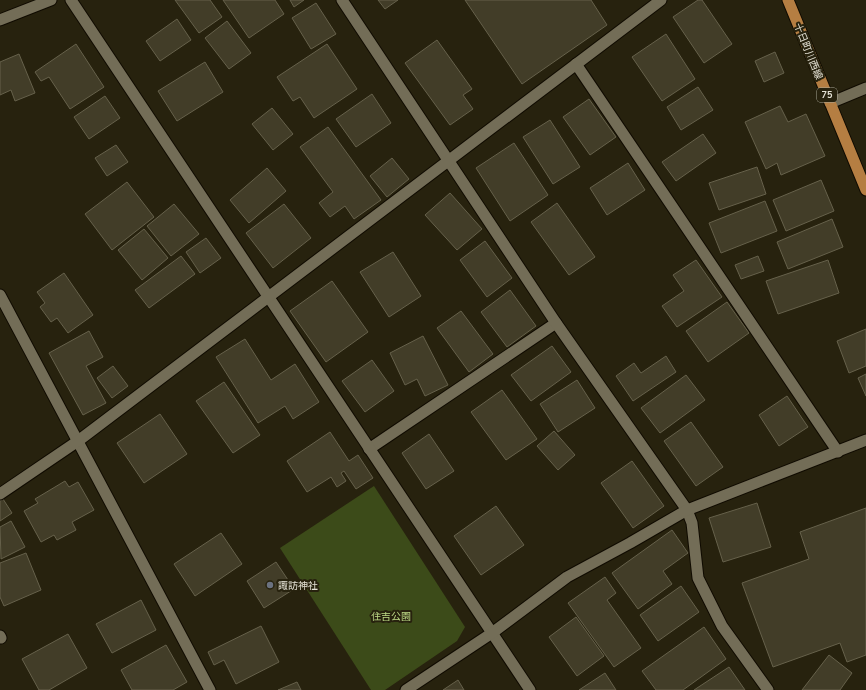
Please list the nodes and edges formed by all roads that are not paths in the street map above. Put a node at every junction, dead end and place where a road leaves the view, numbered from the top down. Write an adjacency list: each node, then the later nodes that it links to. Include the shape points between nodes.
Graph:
1 (51, 0): 6 (street)
2 (71, 0): 13 (street)
3 (342, 0): 10 (street)
4 (661, 0): 7 (street)
5 (788, 0): 9 (main road, 十日町川西線 / 75)
6 (0, 20)
7 (576, 64): 10 (street); 18 (street)
8 (866, 88): 9 (street)
9 (830, 103): 11 (main road, 十日町川西線 / 75)
10 (448, 162): 13 (street); 14 (street)
11 (866, 190)
12 (0, 294): 16 (street)
13 (268, 296): 16 (street); 17 (street)
14 (556, 323): 17 (street); 20 (street)
15 (866, 440): 18 (street)
16 (78, 441): 19 (street); 22 (street)
17 (369, 448): 21 (street)
18 (838, 452): 20 (street)
19 (0, 494)
20 (687, 510): 21 (street, via 567,577); 25 (street, via 692,523 698,578 722,626)
21 (492, 633): 23 (street); 24 (street)
22 (210, 690)
23 (406, 690)
24 (530, 690)
25 (768, 690)

